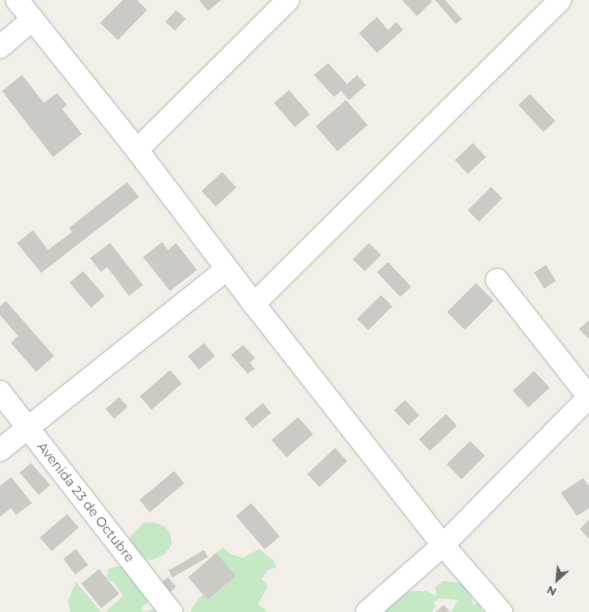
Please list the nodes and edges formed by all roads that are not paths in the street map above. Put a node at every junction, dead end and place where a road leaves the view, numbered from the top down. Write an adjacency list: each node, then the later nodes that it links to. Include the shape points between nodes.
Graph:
1 (17, 0): 4 (street)
2 (288, 0): 6 (street)
3 (560, 0): 9 (street)
4 (33, 19): 5 (street); 6 (street)
5 (0, 47)
6 (137, 150): 7 (street)
7 (227, 270): 9 (street); 12 (street)
8 (497, 280): 11 (street)
9 (254, 304): 14 (street)
10 (0, 392): 12 (street, Avenida 23 de Octubre)
11 (589, 397): 14 (street)
12 (28, 427): 13 (street); 15 (street, Avenida 23 de Octubre)
13 (0, 450)
14 (443, 545): 16 (street); 17 (street)
15 (172, 612)
16 (367, 612)
17 (501, 612)

